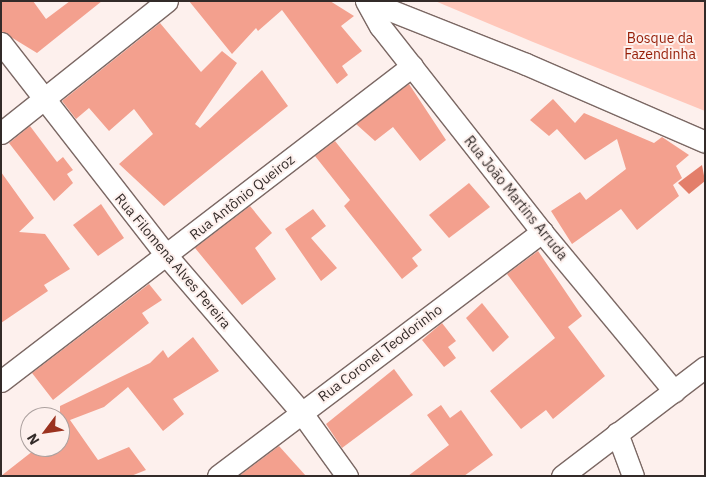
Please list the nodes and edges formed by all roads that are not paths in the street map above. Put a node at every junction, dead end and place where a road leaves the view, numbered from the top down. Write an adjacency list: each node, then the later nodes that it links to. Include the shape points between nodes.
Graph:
1 (167, 1): 5 (street)
2 (366, 1): 4 (street, Rua João Martins Arruda); 7 (street, via 526,64)
3 (1, 43): 5 (street, Rua Filomena Alves Pereira)
4 (412, 66): 8 (street, Rua João Martins Arruda); 9 (street, Rua Antônio Queiroz)
5 (43, 101): 6 (street); 9 (street, Rua Filomena Alves Pereira)
6 (1, 132)
7 (705, 142)
8 (542, 232): 12 (street, Rua João Martins Arruda); 13 (street, Rua Coronel Teodorinho)
9 (166, 255): 11 (street, Rua Antônio Queiroz); 13 (street, Rua Filomena Alves Pereira)
10 (705, 367): 12 (street)
11 (1, 381)
12 (674, 390): 14 (street)
13 (301, 412): 15 (street, Rua Coronel Teodorinho); 16 (street, Rua Filomena Alves Pereira)
14 (617, 433): 17 (street); 18 (street)
15 (218, 476)
16 (347, 476)
17 (562, 476)
18 (633, 476)

